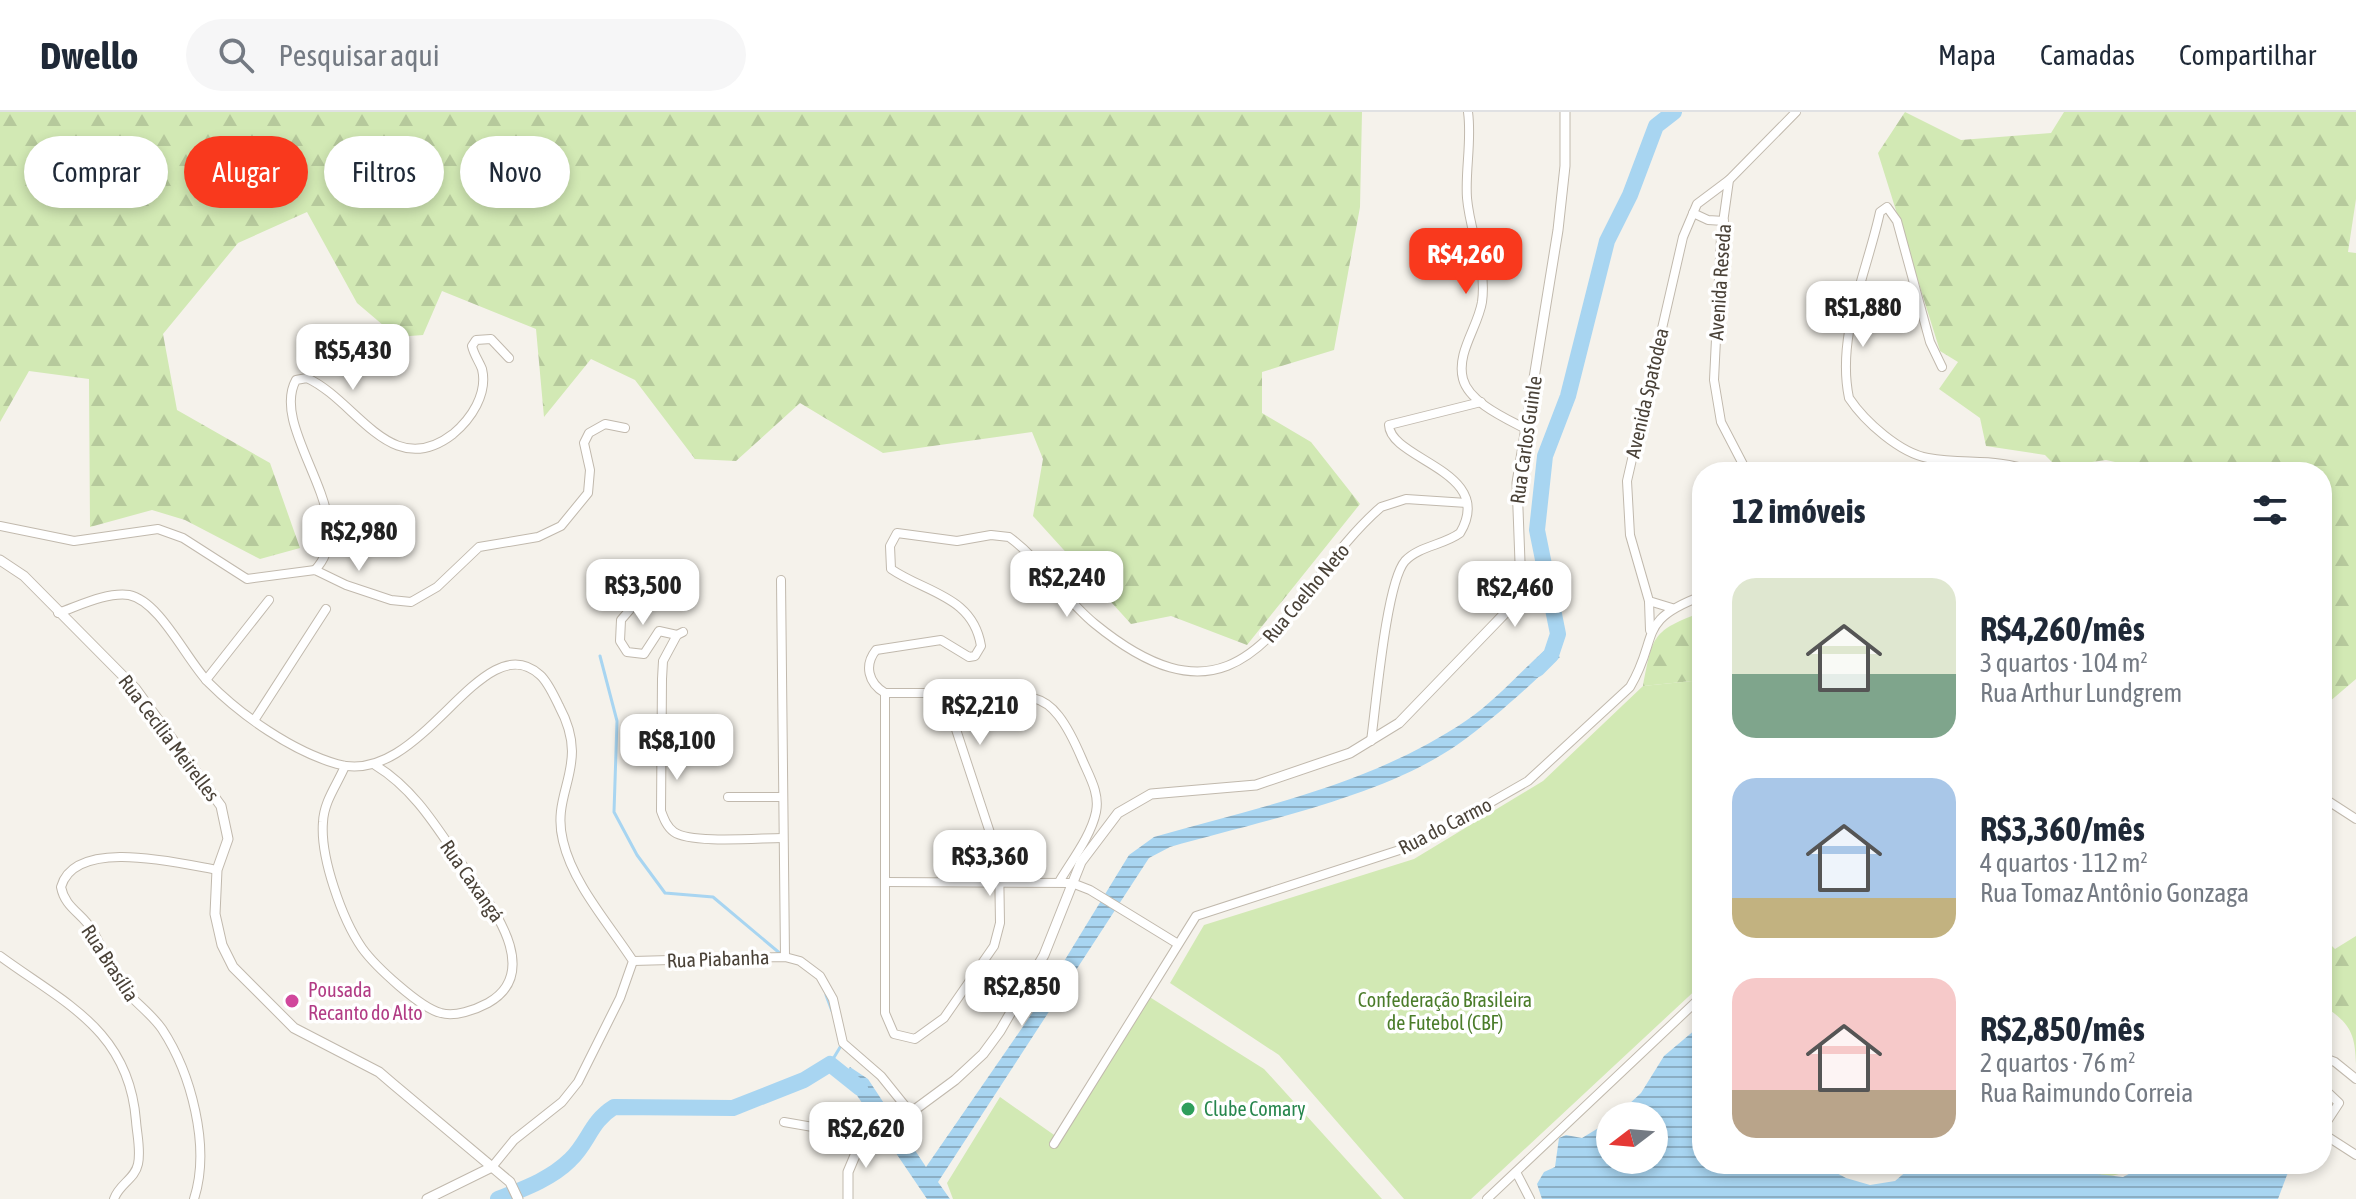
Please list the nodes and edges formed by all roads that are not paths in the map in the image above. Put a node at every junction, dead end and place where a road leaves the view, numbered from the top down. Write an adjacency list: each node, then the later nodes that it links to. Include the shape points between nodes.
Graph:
1 (1468, 112): 9 (street, via 1467,196 1483,288 1461,366 1465,385)
2 (1565, 112): 11 (street, Rua Carlos Guinle, via 1558,230)
3 (1796, 112): 4 (street)
4 (1729, 180): 5 (street, Avenida Spatodea); 6 (street, Avenida Reseda)
5 (1693, 213): 6 (street); 22 (street, Avenida Spatodea, via 1627,481 1630,535)
6 (1724, 221): 12 (street, Avenida Reseda, via 1714,380 1721,422)
7 (509, 358): 17 (street, via 491,339 476,340 472,346 483,381 474,414 447,438 415,449 392,445 324,388 307,378 296,380 293,414 326,513 327,548)
8 (1942, 367): 13 (street, via 1926,331 1897,221 1887,207 1880,212 1846,351 1849,398 1891,438 1927,458)
9 (1481, 402): 11 (street); 14 (street, via 1394,422 1388,429 1442,469)
10 (625, 428): 17 (street, via 605,424 589,433 584,443 588,493 561,526 538,537 479,547 417,601 391,600)
11 (1524, 428): 31 (street, Rua Carlos Guinle, via 1517,483 1520,562 1515,600 1399,723)
12 (1742, 462)
13 (1984, 462)
14 (1467, 503): 28 (street, Rua Coelho Neto, via 1406,499 1381,507 1253,655 1223,667 1194,670 1168,667 1098,627 1009,537 957,541 897,533 890,546 891,569 962,607 977,627 981,646 969,657 941,640 876,650 869,663 870,677); 31 (street, via 1460,533 1419,551 1401,567)
15 (0, 526): 17 (street, via 74,541 158,529 183,538 247,579)
16 (0, 560): 25 (street, Rua Cecília Meirelles, via 24,576)
17 (315, 570)
18 (781, 580): 35 (street)
19 (639, 599): 38 (street, via 621,620 620,641 627,652 644,654 659,631 680,633 663,661 665,822 688,837)
20 (269, 600): 27 (street)
21 (1692, 600): 23 (street)
22 (1649, 601): 23 (street); 26 (street, Avenida Spatodea)
23 (1672, 608): 26 (street)
24 (326, 609): 29 (street)
25 (58, 613): 27 (street, via 114,595 144,601); 39 (street, Rua Cecília Meirelles, via 135,688 221,806 228,839)
26 (1650, 630): 44 (street, Rua do Carmo, via 1630,687 1528,781 1402,851 1206,911 1190,923)
27 (206, 680): 29 (street)
28 (885, 693): 30 (street, via 940,693); 40 (street)
29 (255, 719): 33 (street, via 312,755)
30 (954, 719): 41 (street, via 994,843); 42 (street, via 1025,696 1049,704 1064,722 1097,801 1084,839)
31 (1371, 741): 43 (street, Rua Carlos Guinle, via 1326,763 1256,785 1140,799 1118,813 1087,850)
32 (375, 765): 33 (street); 33 (street, Rua Caxangá, via 416,797 506,930 512,972 500,996 479,1008 439,1013 405,990 363,949 335,886 322,833 328,800); 47 (street, via 417,741 496,668 513,663 542,676 565,716 574,751 561,812 568,857)
33 (345, 766)
34 (728, 797): 35 (street)
35 (782, 797): 38 (street)
36 (2332, 803): 37 (street)
37 (2356, 819)
38 (782, 838): 46 (street)
39 (217, 870): 59 (street, Rua Cecília Meirelles, via 215,914 233,967 302,1034 379,1072); 62 (street, Rua Brasília, via 93,858 72,867 61,887 69,907 92,930 118,982 161,1027 179,1065 197,1134 200,1172)
40 (885, 882): 41 (street); 41 (street, via 885,1013 894,1034 905,1039 924,1036 935,1027 989,954 1000,923)
41 (999, 882): 42 (street)
42 (1059, 882): 43 (street)
43 (1072, 883): 44 (street); 52 (street, Rua Carlos Guinle, via 1044,955 1000,1031 970,1067)
44 (1178, 944): 56 (street, Rua do Carmo)
45 (0, 956): 61 (street, via 82,1012 128,1076 139,1161)
46 (785, 957): 47 (street, Rua Piabanha); 52 (street, Rua Piabanha, via 820,976 833,999 843,1043 881,1076)
47 (633, 961): 59 (street, via 578,1082)
48 (1692, 1005): 60 (street)
49 (2332, 1061): 50 (street)
50 (2356, 1079)
51 (2332, 1096): 53 (street, via 2339,1103)
52 (910, 1112): 57 (street, Rua Carlos Guinle)
53 (2332, 1115)
54 (784, 1122): 57 (street, via 830,1130)
55 (2332, 1138): 58 (street)
56 (1054, 1144)
57 (856, 1153): 65 (street, via 848,1172)
58 (2356, 1155)
59 (492, 1167): 63 (street); 64 (street, Rua Cecília Meirelles, via 510,1182)
60 (1516, 1172): 66 (street); 67 (street)
61 (114, 1199)
62 (194, 1199)
63 (427, 1199)
64 (518, 1199)
65 (848, 1199)
66 (1487, 1199)
67 (1530, 1199)

